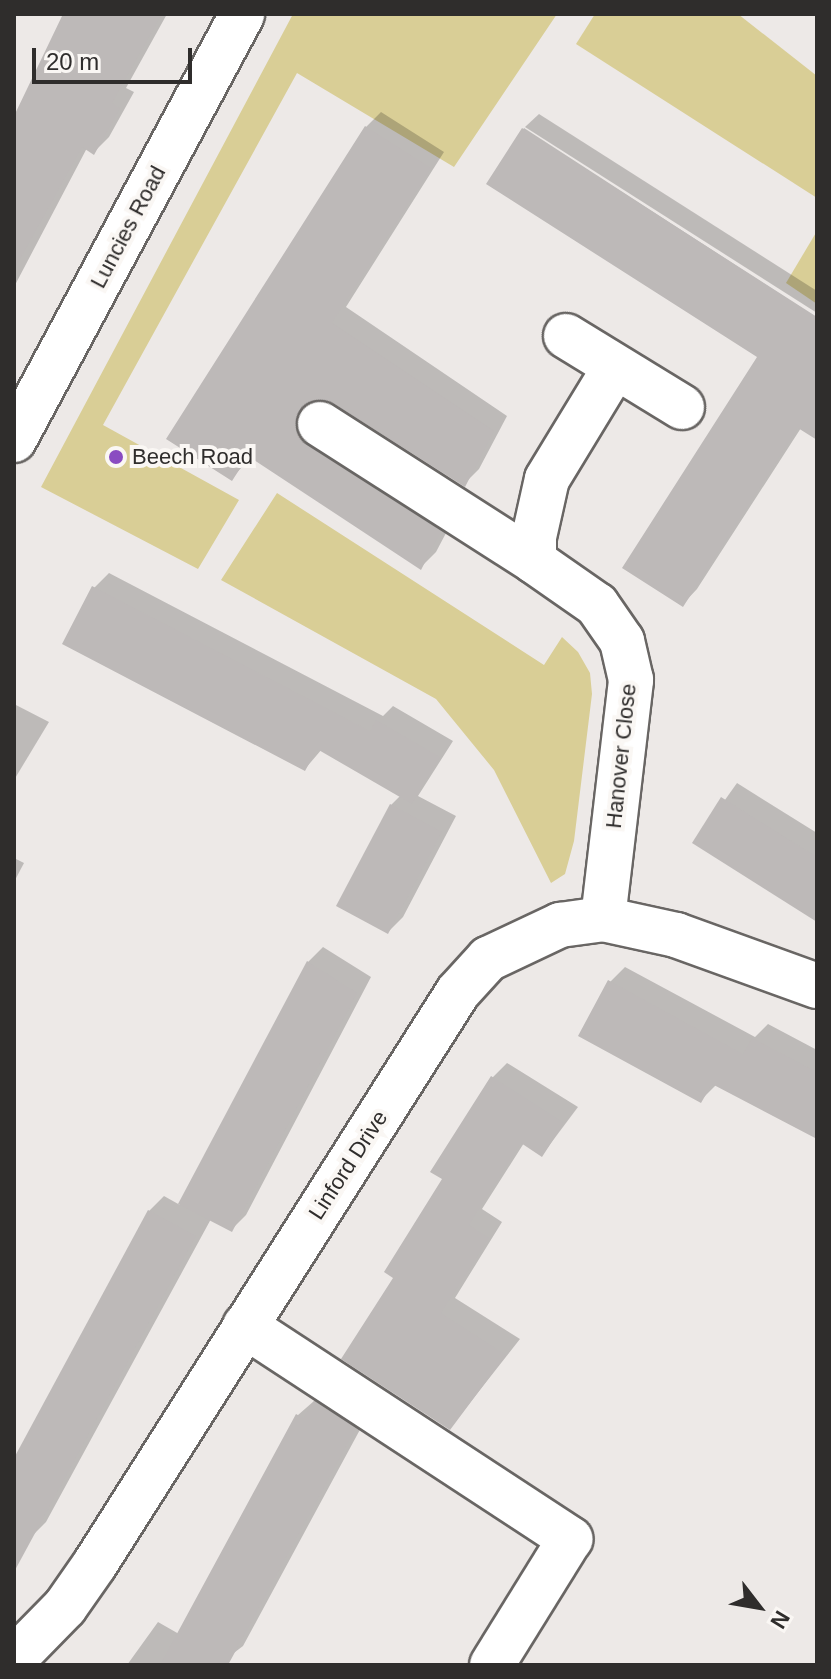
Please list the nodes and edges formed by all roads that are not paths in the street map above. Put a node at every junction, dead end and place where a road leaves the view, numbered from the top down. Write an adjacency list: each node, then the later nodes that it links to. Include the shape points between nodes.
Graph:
1 (242, 14): 6 (street, Luncies Road)
2 (566, 336): 3 (street)
3 (615, 367): 4 (street); 7 (street, via 547,479 537,509)
4 (682, 407)
5 (320, 424): 7 (street, Hanover Close)
6 (15, 436)
7 (534, 561): 8 (street, Hanover Close, via 597,605 622,641 631,680)
8 (603, 919): 9 (street, Linford Drive, via 676,935); 10 (street, Linford Drive, via 560,925 525,939 488,959 458,992)
9 (817, 986)
10 (245, 1326): 11 (street, Linford Drive, via 95,1564 65,1607); 12 (street, via 570,1539)
11 (14, 1659)
12 (492, 1665)

